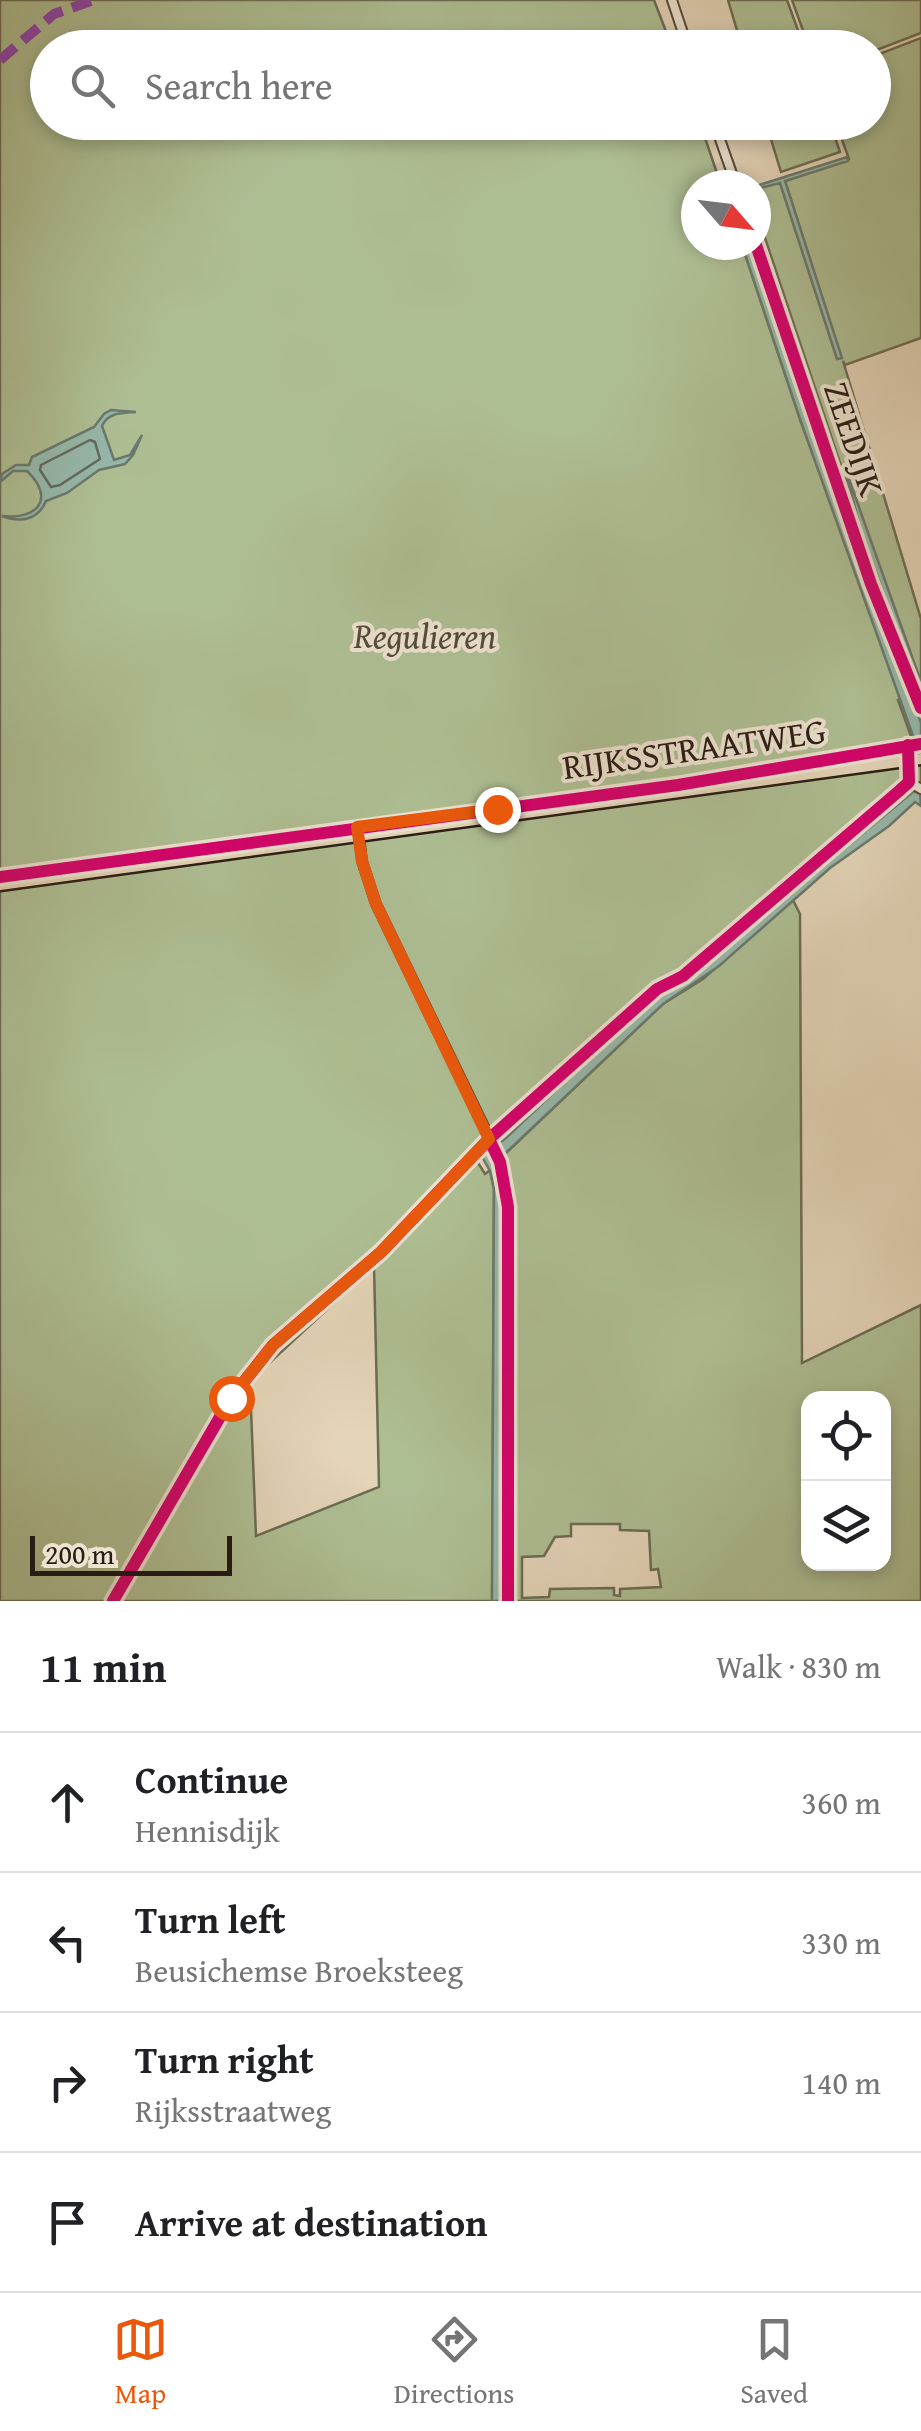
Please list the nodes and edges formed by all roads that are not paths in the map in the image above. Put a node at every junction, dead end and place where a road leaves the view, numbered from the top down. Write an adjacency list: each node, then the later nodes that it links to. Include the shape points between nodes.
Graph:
1 (672, 0): 2 (street)
2 (682, 30)
3 (720, 140): 4 (street)
4 (731, 170)
5 (761, 260): 6 (street, ZEEDIJK, via 871,584)
6 (921, 708)
7 (915, 760): 8 (street, via 909,782); 9 (main road, RIJKSSTRAATWEG)
8 (921, 789)
9 (359, 835): 10 (main road, RIJKSSTRAATWEG); 11 (street, via 376,904)
10 (0, 885)
11 (491, 1142): 12 (street, via 381,1252 273,1345 231,1398); 13 (street, via 508,1207)
12 (113, 1601)
13 (508, 1601)

